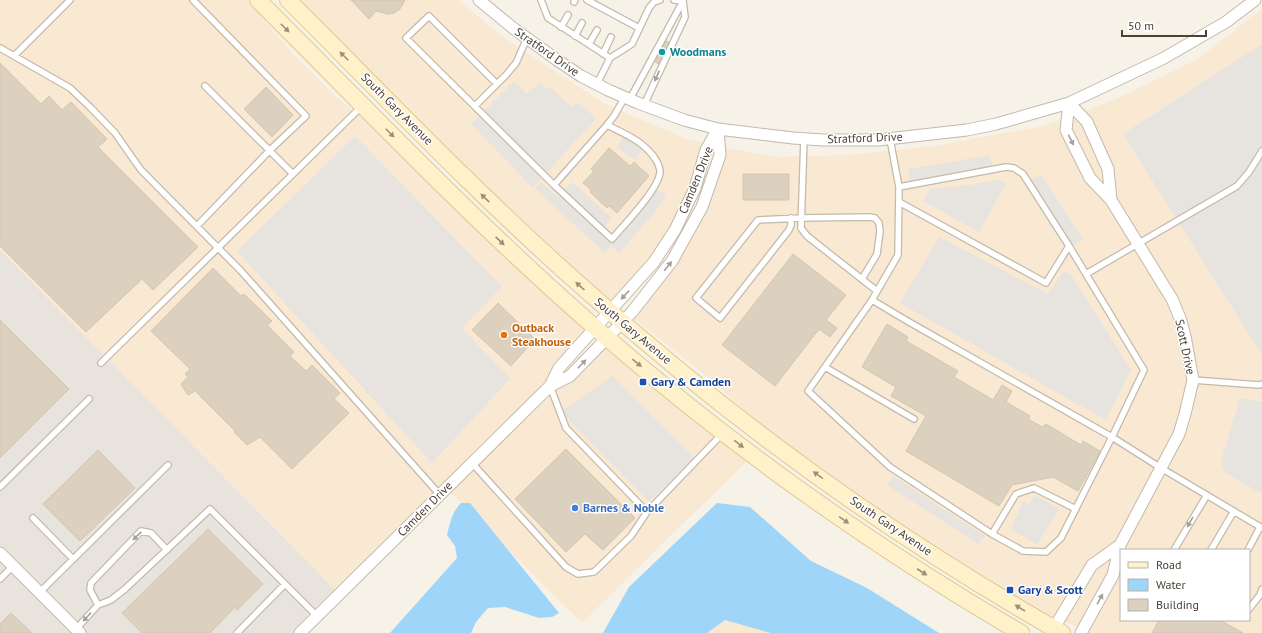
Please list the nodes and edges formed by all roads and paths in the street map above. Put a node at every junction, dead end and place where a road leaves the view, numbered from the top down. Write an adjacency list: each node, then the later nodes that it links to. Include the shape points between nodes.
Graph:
1 (70, 0): 28 (lane)
2 (193, 0): 42 (lane, via 306,116)
3 (258, 0): 35 (main road, South Gary Avenue, one-way to 35)
4 (288, 0): 59 (main road, South Gary Avenue, one-way to 4, via 486,199)
5 (540, 0): 19 (lane, via 548,18)
6 (660, 0): 20 (lane, via 654,2)
7 (674, 0): 11 (lane)
8 (1255, 0): 34 (street, Stratford Drive, via 1226,22 1164,58)
9 (482, 1): 24 (street, Stratford Drive)
10 (589, 1): 12 (lane); 13 (lane)
11 (683, 1): 33 (lane); 36 (lane, one-way to 36, via 685,18)
12 (589, 9)
13 (606, 10): 15 (lane); 16 (lane)
14 (568, 15): 19 (lane)
15 (603, 17)
16 (621, 18): 18 (lane); 20 (lane)
17 (582, 22): 22 (lane)
18 (618, 24)
19 (561, 27): 22 (lane)
20 (640, 28): 29 (lane, via 632,44)
21 (597, 30): 25 (lane)
22 (575, 36): 25 (lane)
23 (611, 37): 27 (lane)
24 (527, 38): 30 (lane, via 516,63); 31 (street, Stratford Drive)
25 (589, 44): 27 (lane)
26 (0, 48): 28 (lane)
27 (603, 54): 29 (lane)
28 (14, 56): 51 (lane, via 77,94 115,133 141,170)
29 (610, 58): 31 (lane)
30 (497, 84): 37 (lane); 37 (lane, via 428,16 406,38)
31 (597, 84): 33 (street, Stratford Drive)
32 (205, 86): 42 (lane)
33 (628, 98): 36 (street, Stratford Drive); 38 (lane)
34 (1069, 103): 41 (street, Stratford Drive, via 996,124); 47 (street, Scott Drive, via 1087,122 1108,169); 47 (street, Scott Drive, one-way to 47, via 1066,130 1090,178)
35 (363, 105): 44 (lane); 61 (main road, South Gary Avenue, one-way to 61, via 472,214)
36 (644, 105): 39 (street, Stratford Drive)
37 (475, 106): 45 (lane)
38 (607, 125): 45 (lane); 45 (lane, via 650,151 658,166 658,178 644,203 612,239)
39 (718, 129): 40 (street, Stratford Drive); 59 (street, Camden Drive, one-way to 59, via 706,150 695,188 675,230 654,262); 60 (street, Camden Drive, one-way to 39, via 672,261 702,206 720,155)
40 (804, 138): 41 (street, Stratford Drive); 50 (lane)
41 (890, 139): 46 (lane)
42 (270, 150): 44 (lane); 51 (lane)
43 (1262, 152): 52 (lane, via 1237,186)
44 (293, 174): 54 (lane)
45 (554, 185)
46 (899, 187): 48 (lane); 53 (lane, via 1006,167 1014,168 1023,174)
47 (1111, 200): 52 (street, Scott Drive)
48 (899, 202): 53 (lane, via 1046,283); 57 (lane, via 898,255)
49 (791, 218): 49 (lane, via 758,220 696,298 720,318 789,230); 50 (lane)
50 (802, 218): 56 (lane, via 801,228 807,236); 56 (lane, via 875,218 880,231 877,254)
51 (197, 226): 54 (lane)
52 (1138, 244): 55 (lane); 65 (street, Scott Drive, via 1172,299 1180,318)
53 (1069, 246): 55 (lane)
54 (218, 247): 63 (lane); 76 (lane)
55 (1086, 274): 71 (lane, via 1144,370)
56 (862, 279): 57 (lane)
57 (877, 291): 58 (lane)
58 (872, 300): 64 (lane); 71 (lane)
59 (610, 312): 60 (main road, South Gary Avenue); 61 (street, Camden Drive)
60 (622, 322): 62 (street, Camden Drive); 100 (main road, South Gary Avenue, one-way to 60, via 832,486 734,413)
61 (595, 328): 62 (main road, South Gary Avenue); 67 (street, Camden Drive, via 559,368)
62 (607, 338): 67 (street, Camden Drive, one-way to 62, via 570,376); 70 (main road, South Gary Avenue, one-way to 70)
63 (101, 363)
64 (825, 367): 69 (lane); 83 (lane, via 808,391 890,467)
65 (1192, 380): 66 (lane); 74 (street, Scott Drive, via 1179,434)
66 (1262, 384)
67 (550, 386): 72 (street, Camden Drive); 80 (lane, via 566,428)
68 (89, 400): 75 (lane)
69 (914, 419)
70 (724, 432): 80 (lane); 103 (main road, South Gary Avenue, one-way to 103, via 866,535 938,583)
71 (1112, 437): 74 (lane); 78 (lane)
72 (472, 463): 76 (street, Camden Drive); 80 (lane, via 566,567 578,574 594,572 631,536)
73 (168, 465): 90 (lane)
74 (1161, 468): 77 (lane); 84 (street, Scott Drive)
75 (0, 487)
76 (440, 495): 98 (street, Camden Drive)
77 (1207, 495): 79 (lane); 85 (lane, one-way to 85)
78 (1076, 509): 83 (lane, via 1061,538 1046,552 1023,551); 83 (lane, via 1034,488 1016,494)
79 (1234, 511): 82 (lane); 86 (lane)
80 (647, 512)
81 (33, 518): 90 (lane)
82 (1261, 527): 87 (lane)
83 (992, 534)
84 (1120, 545): 100 (street, Scott Drive, via 1092,565); 104 (street, Scott Drive, one-way to 84, via 1113,574)
85 (1175, 549)
86 (1212, 549)
87 (1249, 549)
88 (167, 550): 93 (lane, via 210,509); 96 (lane, via 116,597); 96 (lane, one-way to 96, via 151,533 141,531 91,583 90,590)
89 (0, 553): 91 (street)
90 (73, 559): 95 (lane)
91 (13, 566): 92 (lane); 95 (street)
92 (0, 579)
93 (285, 584): 98 (lane); 101 (lane)
94 (1262, 589): 97 (lane)
95 (40, 593): 99 (street)
96 (98, 605): 99 (lane, one-way to 99)
97 (1250, 608)
98 (317, 616): 102 (street, Camden Drive)
99 (78, 631)
100 (1055, 631)
101 (237, 633)
102 (300, 633)
103 (1021, 633)
104 (1081, 633)

